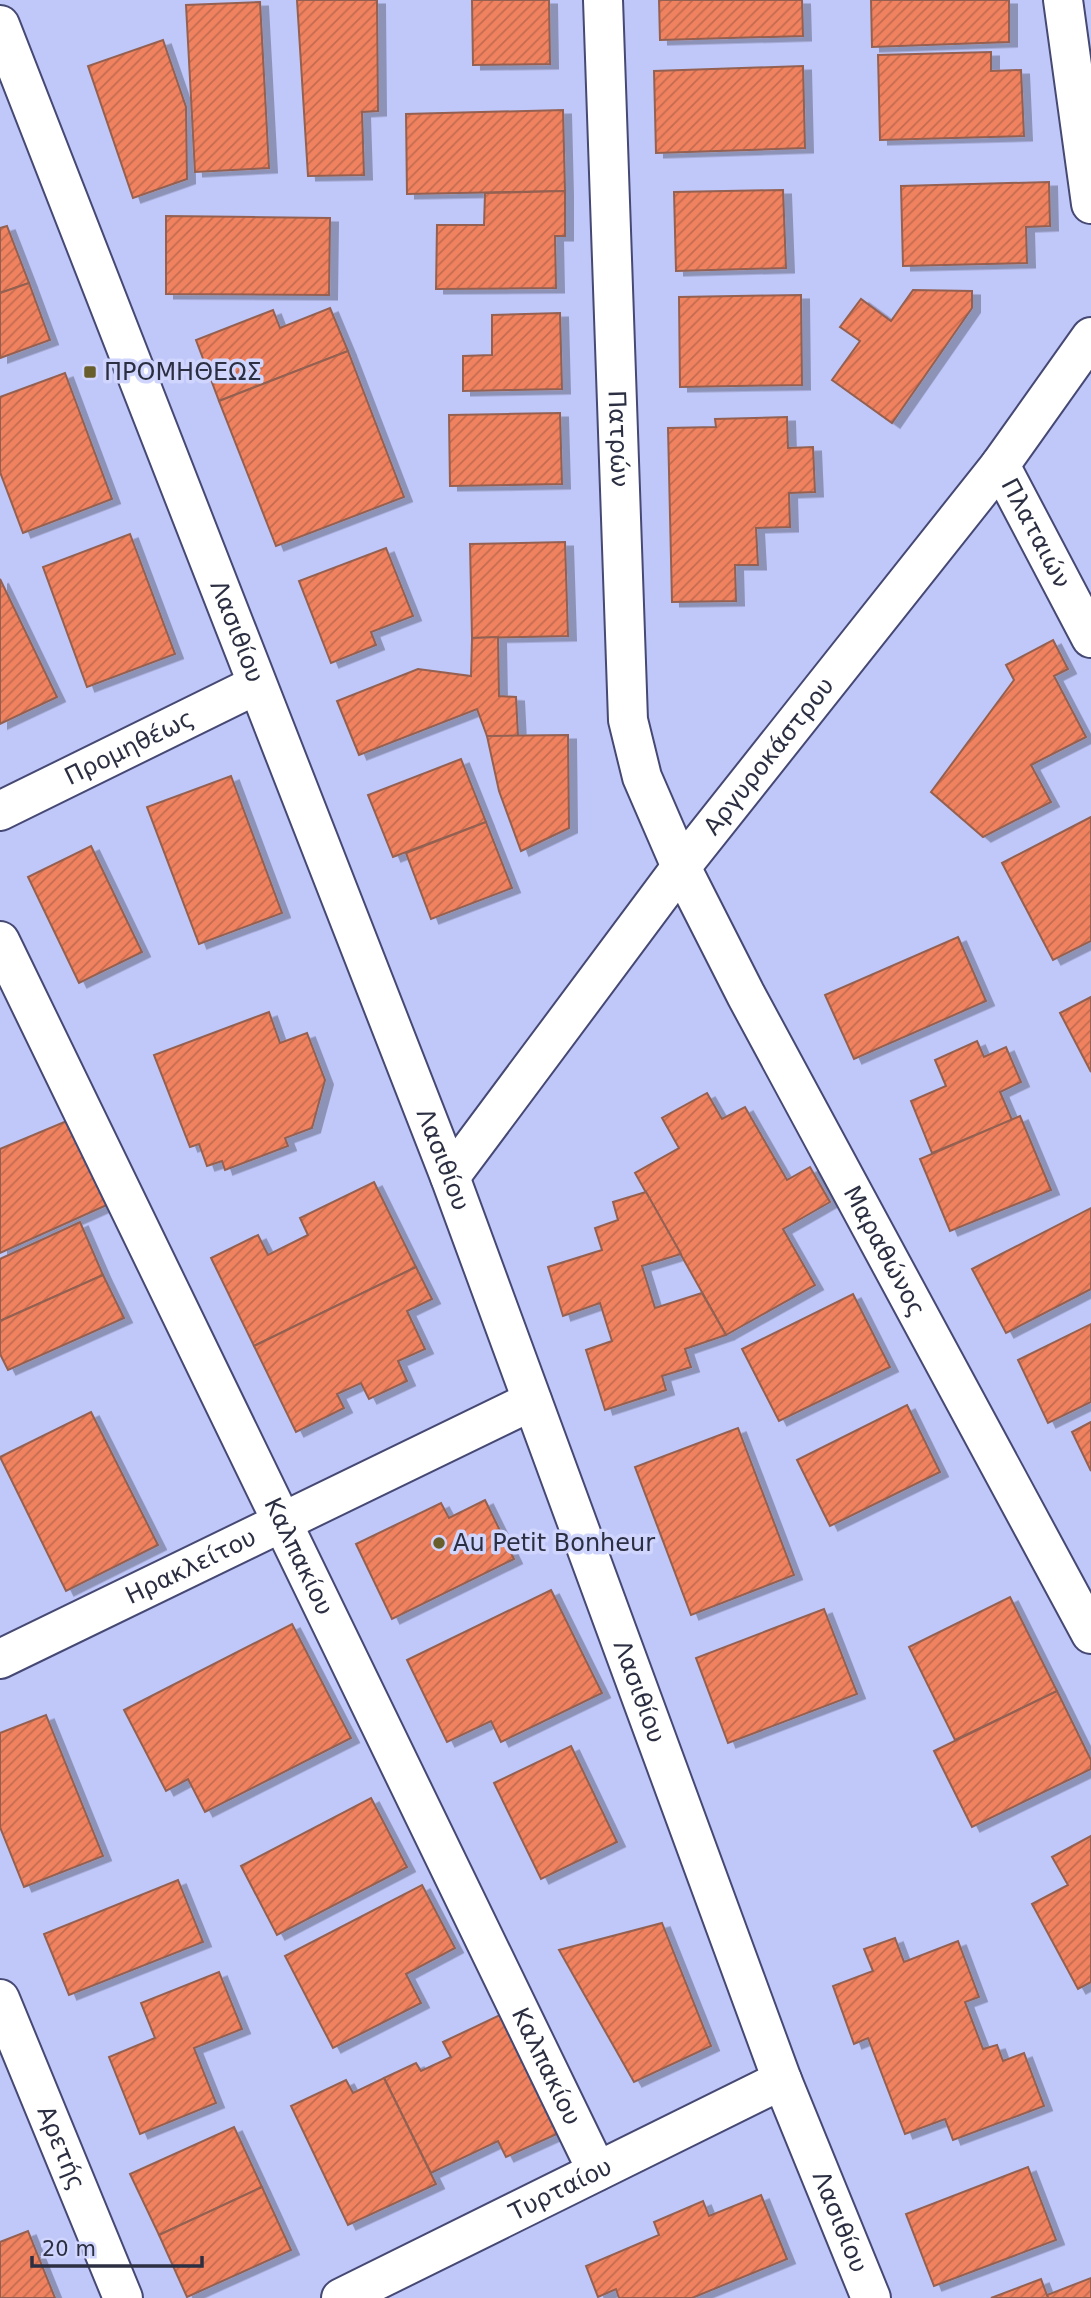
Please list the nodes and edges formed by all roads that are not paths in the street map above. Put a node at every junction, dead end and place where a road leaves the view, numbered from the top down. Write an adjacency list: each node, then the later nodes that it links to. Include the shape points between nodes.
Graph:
1 (603, 0): 10 (street, Πατρών, via 628,720 642,777)
2 (1063, 0): 4 (street)
3 (0, 25): 8 (street, Λασιθίου)
4 (1091, 204)
5 (1091, 337): 6 (street, Αργυροκάστρου)
6 (1000, 464): 7 (street, Πλαταιών); 10 (street, Αργυροκάστρου)
7 (1091, 638)
8 (256, 685): 9 (street, Προμηθέως); 12 (street, Λασιθίου)
9 (0, 811)
10 (681, 867): 12 (street, Αργυροκάστρου); 15 (street, Μαραθώνος)
11 (0, 941): 14 (street, Καλπακίου)
12 (450, 1177): 13 (street, Λασιθίου)
13 (533, 1401): 14 (street, Ηρακλείτου); 18 (street, Λασιθίου)
14 (282, 1522): 16 (street, Ηρακλείτου); 19 (street, Καλπακίου)
15 (1091, 1634)
16 (0, 1659)
17 (0, 1999): 20 (street, Αρετής)
18 (782, 2080): 19 (street, Τυρταίου); 22 (street, Λασιθίου)
19 (597, 2171): 21 (street, Τυρταίου)
20 (123, 2298)
21 (341, 2298)
22 (870, 2298)

